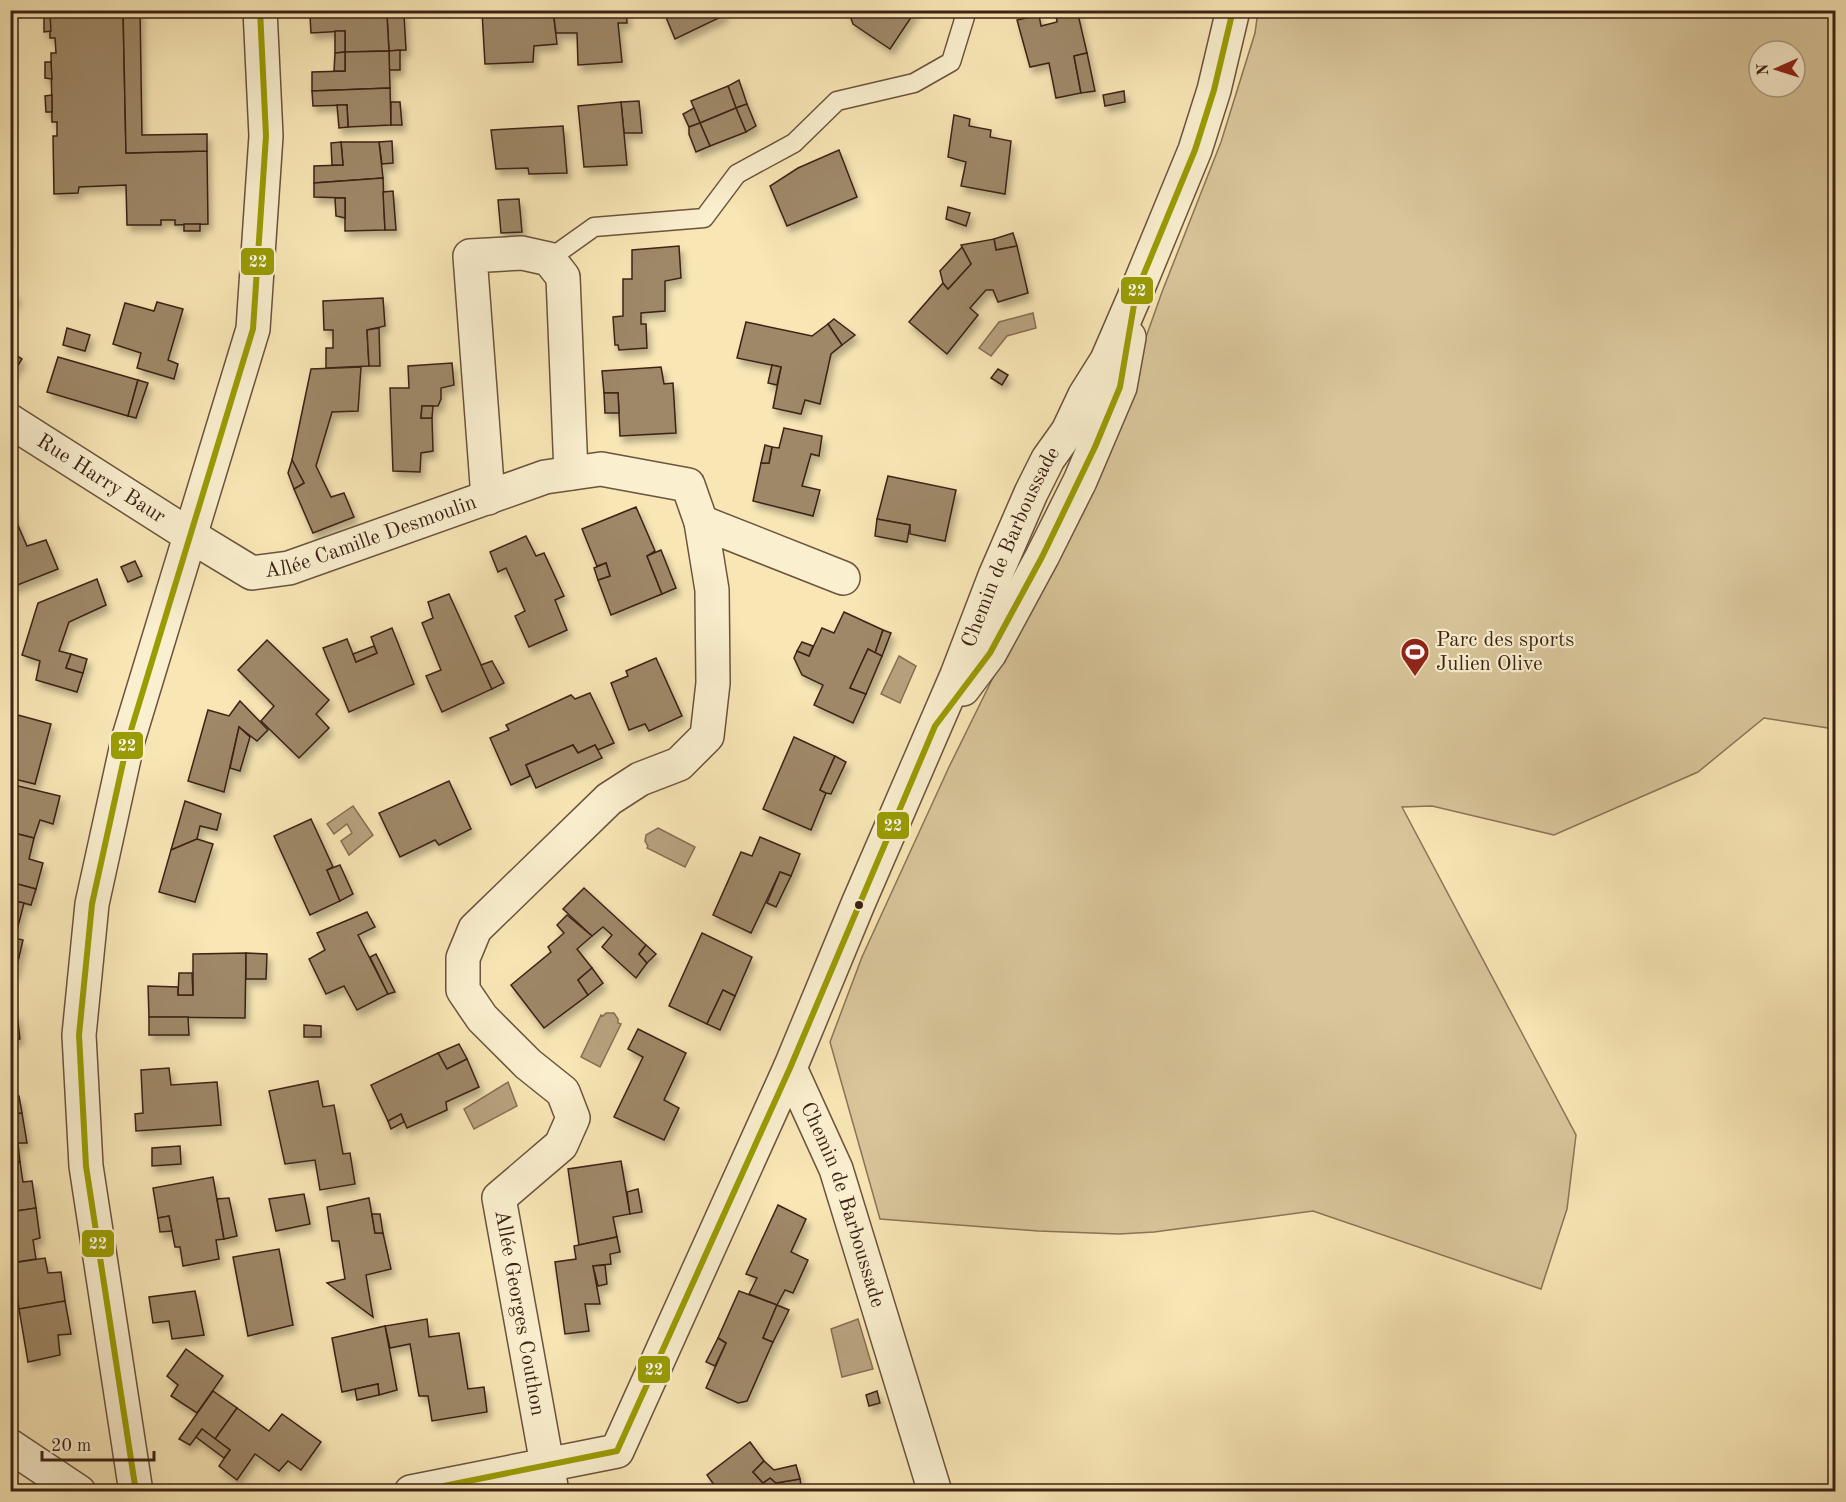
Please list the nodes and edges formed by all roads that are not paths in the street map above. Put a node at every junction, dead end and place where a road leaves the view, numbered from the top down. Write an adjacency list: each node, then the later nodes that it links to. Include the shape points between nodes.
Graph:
1 (260, 10): 13 (street, via 266,136 253,329)
2 (967, 10): 4 (lane, via 951,62 914,83 837,100 794,143 737,174 704,218 594,227)
3 (1233, 10): 5 (street, Chemin de Barboussade, via 1195,150)
4 (549, 259): 9 (street, via 563,277); 11 (street, Allée Camille Desmoulin, via 522,253 470,256)
5 (1136, 293): 7 (street, Chemin de Barboussade, via 1107,360); 8 (street, Chemin de Barboussade, via 1120,387)
6 (10, 421): 13 (street, Rue Harry Baur)
7 (1064, 437): 8 (street, Chemin de Barboussade, via 1079,438 1088,446); 15 (street, Chemin de Barboussade, via 1048,459 1027,503)
8 (1087, 465): 15 (street, Chemin de Barboussade, via 990,652)
9 (571, 473): 10 (street, Allée Camille Desmoulin, via 601,469); 11 (street, Allée Camille Desmoulin, via 545,477)
10 (688, 485): 12 (street, Allée Georges Couthon)
11 (488, 498): 13 (street, Allée Camille Desmoulin, via 290,568 252,573)
12 (701, 522): 14 (street); 18 (street, Allée Georges Couthon, via 712,590 713,682 707,736 679,764 640,779 609,799 475,929 462,958 463,990 528,1064 563,1092 573,1118 561,1145 500,1198)
13 (190, 536): 20 (street, via 126,752 92,904 79,1035 86,1166)
14 (843, 578)
15 (935, 726): 16 (street, Chemin de Barboussade)
16 (790, 1068): 18 (street, via 617,1450); 22 (street, Chemin de Barboussade, via 836,1169)
17 (10, 1446): 19 (street)
18 (550, 1478): 21 (street)
19 (79, 1491)
20 (136, 1491)
21 (411, 1491)
22 (935, 1491)

